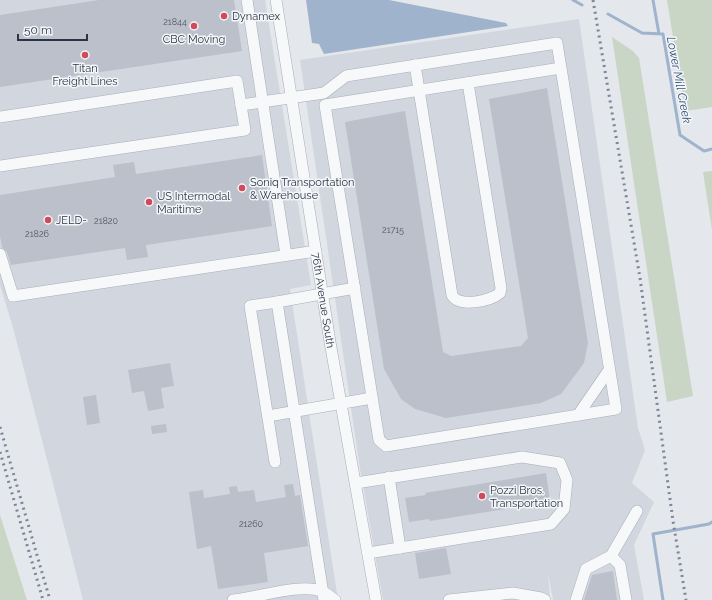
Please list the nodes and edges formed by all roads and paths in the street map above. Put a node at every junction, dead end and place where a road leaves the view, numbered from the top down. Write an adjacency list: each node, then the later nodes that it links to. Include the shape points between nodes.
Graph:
1 (247, 0): 8 (street)
2 (276, 0): 7 (street, 76th Avenue South)
3 (415, 65): 4 (street, via 557,43); 6 (street); 7 (street, via 346,76 324,93)
4 (561, 68): 5 (street); 18 (street)
5 (468, 82): 6 (street); 6 (street, via 500,288 500,293 492,298 467,302 452,295)
6 (419, 90): 15 (street, via 325,105)
7 (291, 98): 8 (street); 12 (street, 76th Avenue South)
8 (263, 102): 9 (street); 14 (street)
9 (241, 105): 10 (street, via 238,81); 11 (street, via 245,130)
10 (0, 117)
11 (0, 166)
12 (316, 251): 14 (street); 16 (street, 76th Avenue South)
13 (0, 254): 14 (street, via 13,296)
14 (286, 256)
15 (355, 288): 16 (street); 19 (street)
16 (322, 294): 17 (street); 20 (street, 76th Avenue South)
17 (277, 302): 21 (street); 23 (street, via 250,306)
18 (609, 370): 22 (street); 22 (street, via 616,409)
19 (372, 398): 20 (street); 22 (street, via 379,440 386,446)
20 (342, 403): 21 (street); 26 (street, 76th Avenue South)
21 (294, 412): 23 (street); 31 (street)
22 (578, 415)
23 (268, 416): 24 (street)
24 (275, 462)
25 (389, 478): 26 (street); 28 (street); 28 (street, via 522,457 560,463 567,480 564,509 551,524)
26 (356, 482): 29 (street, 76th Avenue South)
27 (637, 511): 30 (street)
28 (400, 548): 29 (street)
29 (368, 553): 36 (street, 76th Avenue South)
30 (611, 556): 38 (street, via 586,569); 39 (street, via 620,565)
31 (323, 596): 34 (street, via 308,589); 35 (street)
32 (540, 599): 37 (street, via 513,593)
33 (233, 600): 34 (street)
34 (239, 600)
35 (335, 600)
36 (376, 600)
37 (449, 600)
38 (576, 600)
39 (626, 600)

